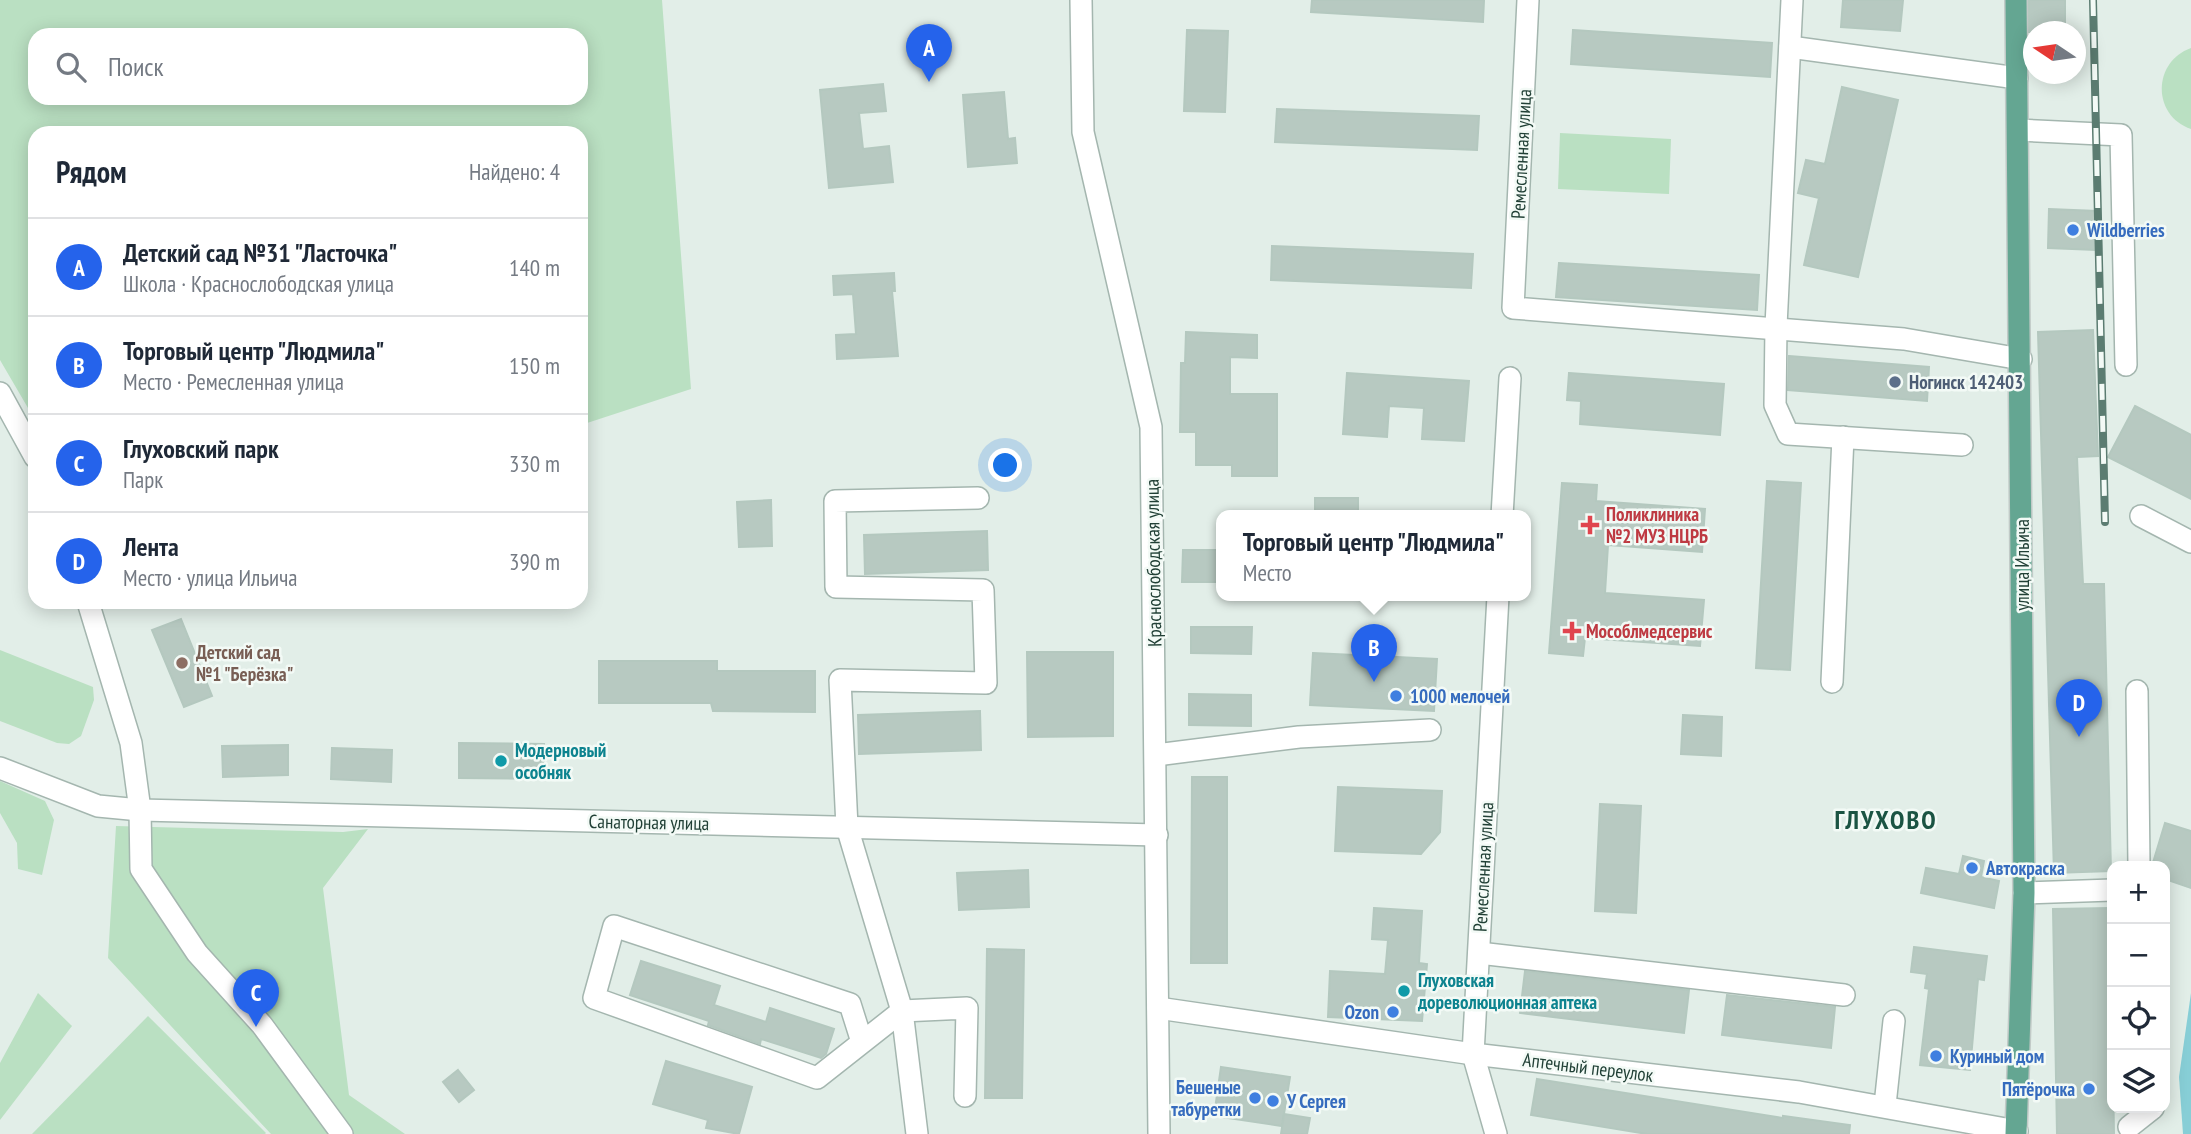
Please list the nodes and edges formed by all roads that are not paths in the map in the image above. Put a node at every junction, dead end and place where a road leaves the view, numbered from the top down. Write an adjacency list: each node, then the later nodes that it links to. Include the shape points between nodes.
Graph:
1 (1081, 0): 25 (street, Краснослободская улица, via 1083,132 1151,427)
2 (1528, 0): 8 (street, Ремесленная улица, via 1513,308)
3 (1792, 0): 5 (street)
4 (2016, 0): 6 (main road, улица Ильича)
5 (1790, 47): 6 (street); 8 (street)
6 (2017, 78): 7 (main road, улица Ильича)
7 (2018, 130): 9 (main road, улица Ильича); 10 (street, via 2121,135)
8 (1776, 326): 9 (street, via 1904,339); 13 (street, via 1775,405 1788,434)
9 (2021, 359): 32 (main road, улица Ильича)
10 (2126, 365)
11 (1510, 379): 17 (street)
12 (0, 393): 14 (street)
13 (1843, 437): 15 (street); 22 (street)
14 (28, 444)
15 (1962, 445)
16 (978, 498): 28 (street, via 835,501 836,587 983,590 986,683 840,680)
17 (1502, 510)
18 (2141, 516): 19 (street)
19 (2191, 542)
20 (1498, 601): 33 (street, Ремесленная улица)
21 (90, 609): 27 (street, via 131,743)
22 (1832, 682)
23 (2137, 691): 30 (street)
24 (1430, 730): 25 (street, via 1299,737)
25 (1156, 755): 29 (street, Краснослободская улица)
26 (0, 768): 27 (street, Санаторная улица, via 98,806)
27 (140, 810): 28 (street, Санаторная улица); 45 (street, via 141,869 197,953 262,1025)
28 (846, 827): 29 (street, Санаторная улица); 36 (street)
29 (1157, 835): 35 (street, Краснослободская улица)
30 (2139, 861)
31 (2107, 890): 32 (street)
32 (2024, 893): 44 (main road, улица Ильича)
33 (1479, 953): 34 (street); 39 (street, Ремесленная улица)
34 (1844, 995)
35 (1158, 1008): 39 (street, Аптечный переулок); 47 (street, Краснослободская улица)
36 (902, 1012): 38 (street); 40 (street, via 967,1008); 46 (street)
37 (1894, 1021): 41 (street)
38 (862, 1042): 38 (street, via 817,1078 594,998 614,926 850,1004)
39 (1473, 1054): 41 (street, Аптечный переулок); 48 (street, Ремесленная улица)
40 (965, 1097)
41 (1885, 1105): 44 (street, Аптечный переулок)
42 (2145, 1113): 43 (street)
43 (2128, 1123)
44 (2017, 1133)
45 (342, 1134)
46 (917, 1134)
47 (1158, 1134)
48 (1496, 1134)

